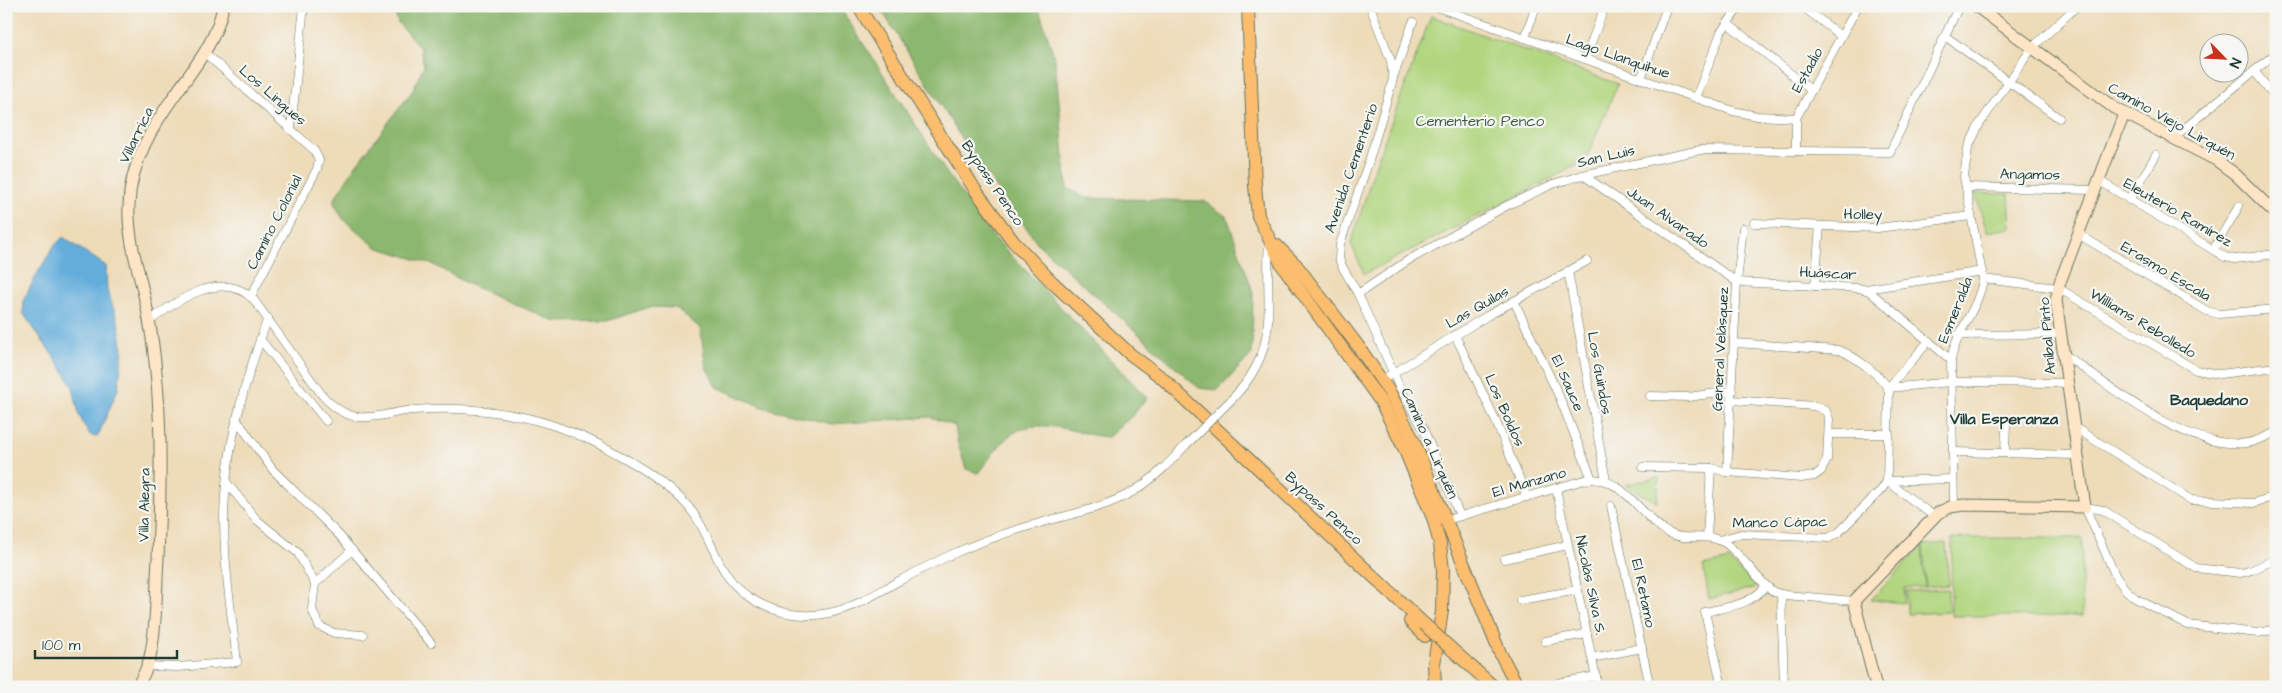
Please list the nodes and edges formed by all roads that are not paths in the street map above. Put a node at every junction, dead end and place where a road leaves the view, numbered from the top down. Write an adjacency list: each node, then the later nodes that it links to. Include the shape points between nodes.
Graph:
1 (223, 6): 25 (street, Villarrica)
2 (304, 6): 37 (street)
3 (858, 6): 130 (main road, Bypass Penco, via 1002,227 1035,266 1130,354 1150,377)
4 (1248, 6): 53 (main road, Camino a Lirquén, via 1256,201 1258,216)
5 (1370, 6): 29 (street, Avenida Cementerio, via 1391,61)
6 (1434, 6): 17 (street, Lago Llanquihue)
7 (1462, 6): 17 (street)
8 (1536, 6): 22 (street)
9 (1604, 6): 26 (street)
10 (1667, 6): 28 (street)
11 (1740, 6): 19 (street)
12 (1802, 6): 20 (street)
13 (1858, 6): 20 (street, Estadio)
14 (1959, 6): 21 (street)
15 (1976, 6): 23 (street, Camino Viejo Lirquén)
16 (2077, 6): 23 (street, Esmeralda)
17 (1459, 15): 22 (street, Lago Llanquihue)
18 (1414, 22): 29 (street, Avenida Cementerio)
19 (1727, 23): 31 (street); 32 (street, via 1717,40)
20 (1841, 36): 31 (street, Estadio)
21 (1945, 36): 30 (street); 39 (street, San Luis, via 1890,152)
22 (1525, 38): 26 (street, Lago Llanquihue)
23 (2032, 48): 30 (street, Esmeralda); 34 (street, Camino Viejo Lirquén)
24 (2276, 53): 27 (street)
25 (205, 54): 37 (street, Los Lingues); 68 (street, Villarrica, via 155,125 132,177 129,228)
26 (1585, 59): 28 (street, Lago Llanquihue)
27 (2254, 71): 33 (street); 38 (street)
28 (1641, 78): 32 (street, Lago Llanquihue)
29 (1393, 79): 63 (street, Avenida Cementerio, via 1339,249 1340,264)
30 (2009, 82): 36 (street); 44 (street, Esmeralda, via 1970,140 1964,167)
31 (1811, 90): 35 (street, Estadio)
32 (1696, 98): 35 (street, Lago Llanquihue, via 1749,115)
33 (2276, 98)
34 (2124, 114): 38 (street, Camino Viejo Lirquén); 43 (street, Aníbal Pinto)
35 (1796, 118): 39 (street, Estadio)
36 (2059, 118)
37 (290, 129): 41 (street, Los Lingues, via 314,150)
38 (2173, 138): 47 (street, Camino Viejo Lirquén, via 2226,167)
39 (1796, 152): 42 (street, San Luis, via 1700,150)
40 (2156, 156): 45 (street)
41 (318, 160): 64 (street, Camino Colonial, via 317,170)
42 (1583, 175): 59 (street, Juan Alvarado); 63 (street, San Luis, via 1553,184 1506,206 1407,261)
43 (2096, 185): 44 (street, Angamos); 45 (street, Eleuterio Ramírez); 52 (street, Aníbal Pinto)
44 (1966, 186): 48 (street, Esmeralda)
45 (2129, 200): 54 (street, Eleuterio Ramírez)
46 (2239, 206): 54 (street)
47 (2276, 214)
48 (1971, 216): 50 (street, Holley, via 1892,228); 58 (street, Esmeralda)
49 (1754, 223): 50 (street, Holley)
50 (1820, 226): 60 (street)
51 (1743, 228): 59 (street, General Velásquez)
52 (2078, 234): 61 (street, Aníbal Pinto); 66 (street, Erasmo Escala, via 2207,312 2219,314)
53 (1269, 239): 67 (street, bridge, via 1266,342 1252,374 1150,480 1119,499 978,543 921,569 868,599 815,615 791,614 765,606 739,590 720,567 699,522 686,505 656,480 610,450 552,425 495,412 431,409 367,418 347,414 322,395); 78 (main road, Camino a Lirquén, via 1296,266); 136 (main road, Camino a Lirquén, via 1292,280 1381,402 1433,518 1443,570 1434,664)
54 (2213, 250): 55 (street, Eleuterio Ramírez, via 2235,259)
55 (2276, 254)
56 (1587, 261): 57 (street, Las Quilas)
57 (1568, 271): 65 (street, Las Quilas); 100 (street, Los Guindos)
58 (1983, 275): 61 (street); 62 (street); 71 (street, Esmeralda, via 1980,291)
59 (1738, 282): 60 (street, Huáscar); 74 (street, General Velásquez)
60 (1815, 286): 62 (street, Huáscar)
61 (2058, 288): 69 (street, Aníbal Pinto, via 2056,306); 77 (street, Williams Rebolledo, via 2196,370 2220,374)
62 (1864, 289): 73 (street, Huáscar, via 1877,296)
63 (1358, 294): 78 (street, Avenida Cementerio)
64 (251, 296): 67 (street); 68 (street, via 234,287 212,287 183,298)
65 (1514, 301): 70 (street, Las Quilas); 98 (street, El Sauce, via 1559,396)
66 (2276, 309)
67 (268, 318): 72 (street)
68 (150, 321): 132 (street, Villa Alegra, via 158,407 159,495 153,634)
69 (2060, 334): 71 (street); 75 (street, Aníbal Pinto)
70 (1455, 335): 78 (street, Las Quilas); 105 (street, Los Boldos, via 1494,416)
71 (1958, 335): 76 (street, Esmeralda)
72 (260, 339): 85 (street); 86 (street)
73 (1929, 341): 76 (street, Huáscar); 81 (street)
74 (1734, 343): 81 (street, via 1838,350 1882,380); 82 (street, General Velásquez)
75 (2062, 353): 80 (street, Aníbal Pinto); 89 (street, via 2149,412 2196,436 2242,443)
76 (1951, 360): 79 (street, Esmeralda)
77 (2276, 367)
78 (1387, 377): 109 (street, via 1423,428); 111 (main road, Camino a Lirquén)
79 (1951, 382): 80 (street); 81 (street); 92 (street, Esmeralda)
80 (2067, 383): 88 (street, Aníbal Pinto)
81 (1888, 388): 91 (street)
82 (1732, 391): 83 (street, via 1688,397); 84 (street, General Velásquez)
83 (1650, 396)
84 (1732, 400): 90 (street, via 1819,407 1828,415); 97 (street, General Velásquez)
85 (236, 419): 102 (street); 115 (street, via 273,470)
86 (326, 420)
87 (2006, 424): 93 (street)
88 (2072, 426): 94 (street, Aníbal Pinto); 104 (street, via 2191,500 2253,503)
89 (2276, 432)
90 (1829, 434): 91 (street); 97 (street, via 1826,464 1814,476 1801,478)
91 (1889, 434): 101 (street)
92 (1953, 452): 93 (street); 99 (street, Esmeralda)
93 (2005, 453): 94 (street)
94 (2076, 455): 108 (street, Aníbal Pinto)
95 (1643, 467): 96 (street)
96 (1711, 468): 97 (street); 112 (street)
97 (1728, 472)
98 (1592, 479): 100 (street, El Manzano); 103 (street, El Manzano)
99 (1953, 479): 101 (street); 107 (street, Esmeralda)
100 (1606, 480): 112 (street, via 1670,534 1687,538)
101 (1887, 481): 110 (street); 113 (street, Manco Cápac, via 1839,532 1829,538 1741,534)
102 (227, 483): 118 (street, via 258,520 298,553); 132 (street, via 226,566 237,662)
103 (1556, 488): 105 (street, El Manzano); 114 (street, Nicolás Silva S.)
104 (2276, 496)
105 (1527, 497): 109 (street, El Manzano)
106 (1611, 506): 129 (street, El Retamo)
107 (1954, 506): 108 (street); 110 (street)
108 (2085, 507): 117 (street, via 2103,510 2196,568 2241,573); 124 (street, via 2116,577 2135,598 2188,625 2258,633)
109 (1460, 516): 111 (street, El Manzano)
110 (1935, 517): 123 (street)
111 (1446, 520): 139 (main road, Camino a Lirquén, via 1500,653)
112 (1707, 537): 113 (street)
113 (1719, 540): 119 (street)
114 (1568, 545): 116 (street); 120 (street, Nicolás Silva S.)
115 (352, 550): 118 (street); 128 (street)
116 (1504, 559)
117 (2276, 559)
118 (315, 584): 126 (street, via 312,609 319,626 334,633)
119 (1766, 586): 121 (street); 142 (street, via 1748,602 1705,612)
120 (1578, 590): 122 (street); 125 (street, Nicolás Silva S.)
121 (1781, 594): 123 (street); 143 (street)
122 (1520, 600)
123 (1854, 601): 144 (street)
124 (2276, 629)
125 (1587, 634): 127 (street); 131 (street, Nicolás Silva S.)
126 (363, 635)
127 (1545, 641)
128 (431, 643)
129 (1642, 648): 131 (street); 141 (street, El Retamo)
130 (1446, 650): 137 (main road, Bypass Penco); 138 (main road, Bypass Penco)
131 (1592, 658): 133 (street, Nicolás Silva S.)
132 (147, 666): 135 (street, Villa Alegra)
133 (1596, 676): 134 (street); 140 (street, Nicolás Silva S.)
134 (1558, 683)
135 (137, 687)
136 (1435, 687)
137 (1482, 687)
138 (1494, 687)
139 (1518, 687)
140 (1598, 687)
141 (1650, 687)
142 (1722, 687)
143 (1784, 687)
144 (1876, 687)

